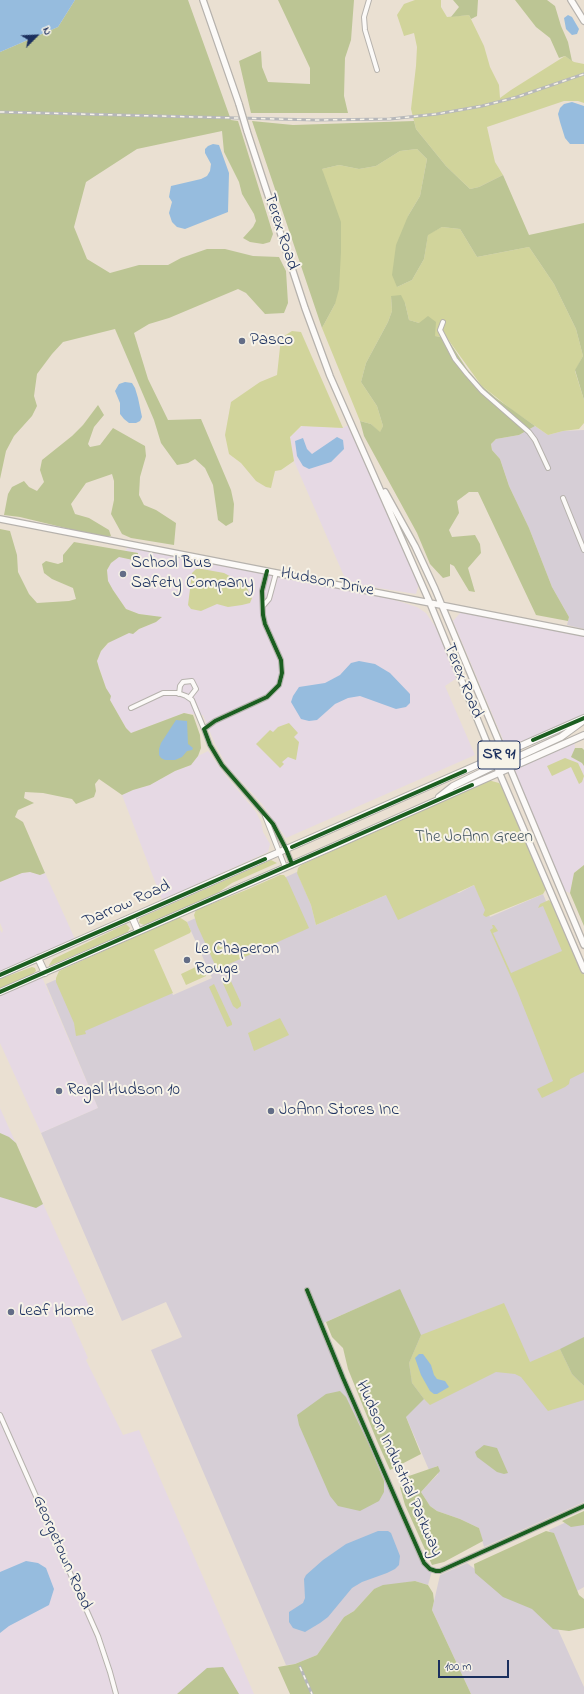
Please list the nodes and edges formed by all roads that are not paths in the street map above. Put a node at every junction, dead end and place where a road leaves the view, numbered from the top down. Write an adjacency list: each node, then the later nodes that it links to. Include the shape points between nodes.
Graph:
1 (203, 0): 7 (main road, Terex Road, bridge, via 307,314 330,376)
2 (369, 0): 5 (street, via 364,17 365,30)
3 (571, 0): 4 (main road)
4 (584, 21)
5 (377, 70)
6 (443, 322): 8 (street, via 440,330 455,359 482,392 536,440)
7 (368, 460): 14 (main road, Terex Road); 15 (main road, Terex Road, via 415,546)
8 (548, 468)
9 (563, 498): 11 (street)
10 (0, 519): 12 (main road, Hudson Drive)
11 (584, 550)
12 (267, 572): 13 (main road, Hudson Drive); 16 (street, via 262,591)
13 (276, 573): 14 (main road, Hudson Drive); 16 (street, via 269,598)
14 (430, 603): 15 (main road, Hudson Drive); 26 (main road, Terex Road)
15 (442, 605): 17 (main road, Hudson Drive); 25 (main road, Terex Road)
16 (263, 606): 23 (street, via 265,624 280,660 282,673 279,685 267,697 215,721)
17 (584, 633)
18 (179, 694): 19 (street); 19 (street, via 183,682 192,682 196,689); 20 (street, via 163,693)
19 (189, 698): 23 (street, via 196,707)
20 (131, 708)
21 (584, 719): 22 (main road); 25 (main road, Darrow Road / SR 91)
22 (576, 727): 24 (main road); 28 (main road)
23 (204, 729): 31 (street, via 222,765)
24 (582, 735): 28 (main road, Darrow Road / SR 91)
25 (503, 753): 26 (main road, Darrow Road / SR 91); 27 (main road); 28 (main road, Terex Road)
26 (493, 758): 27 (main road, Terex Road); 32 (main road, Darrow Road / SR 91)
27 (496, 765): 29 (main road, Terex Road); 30 (main road, via 453,786)
28 (508, 765): 29 (main road, Darrow Road / SR 91); 36 (main road, Terex Road)
29 (499, 773): 30 (main road, Darrow Road / SR 91); 37 (main road, Terex Road)
30 (433, 802): 34 (main road, Darrow Road / SR 91)
31 (264, 814): 32 (street, via 273,824); 33 (street)
32 (286, 849): 33 (main road, Darrow Road / SR 91); 34 (street)
33 (278, 853): 35 (street); 38 (main road, Darrow Road / SR 91)
34 (292, 864): 35 (main road, Darrow Road / SR 91)
35 (285, 867): 39 (main road, Darrow Road / SR 91)
36 (560, 889): 37 (main road); 40 (main road, Terex Road)
37 (551, 893): 42 (main road, Terex Road)
38 (132, 917): 39 (main road); 41 (main road, Darrow Road / SR 91)
39 (138, 931): 43 (main road, Darrow Road / SR 91)
40 (584, 945)
41 (38, 958): 43 (main road); 44 (main road, Darrow Road / SR 91)
42 (584, 970)
43 (45, 972): 45 (main road, Darrow Road / SR 91)
44 (0, 975)
45 (0, 992)
46 (307, 1290): 48 (street, Hudson Industrial Parkway, via 424,1563 430,1569 440,1571)
47 (0, 1415): 49 (street, Georgetown Road, via 98,1636)
48 (584, 1506)
49 (116, 1694)

